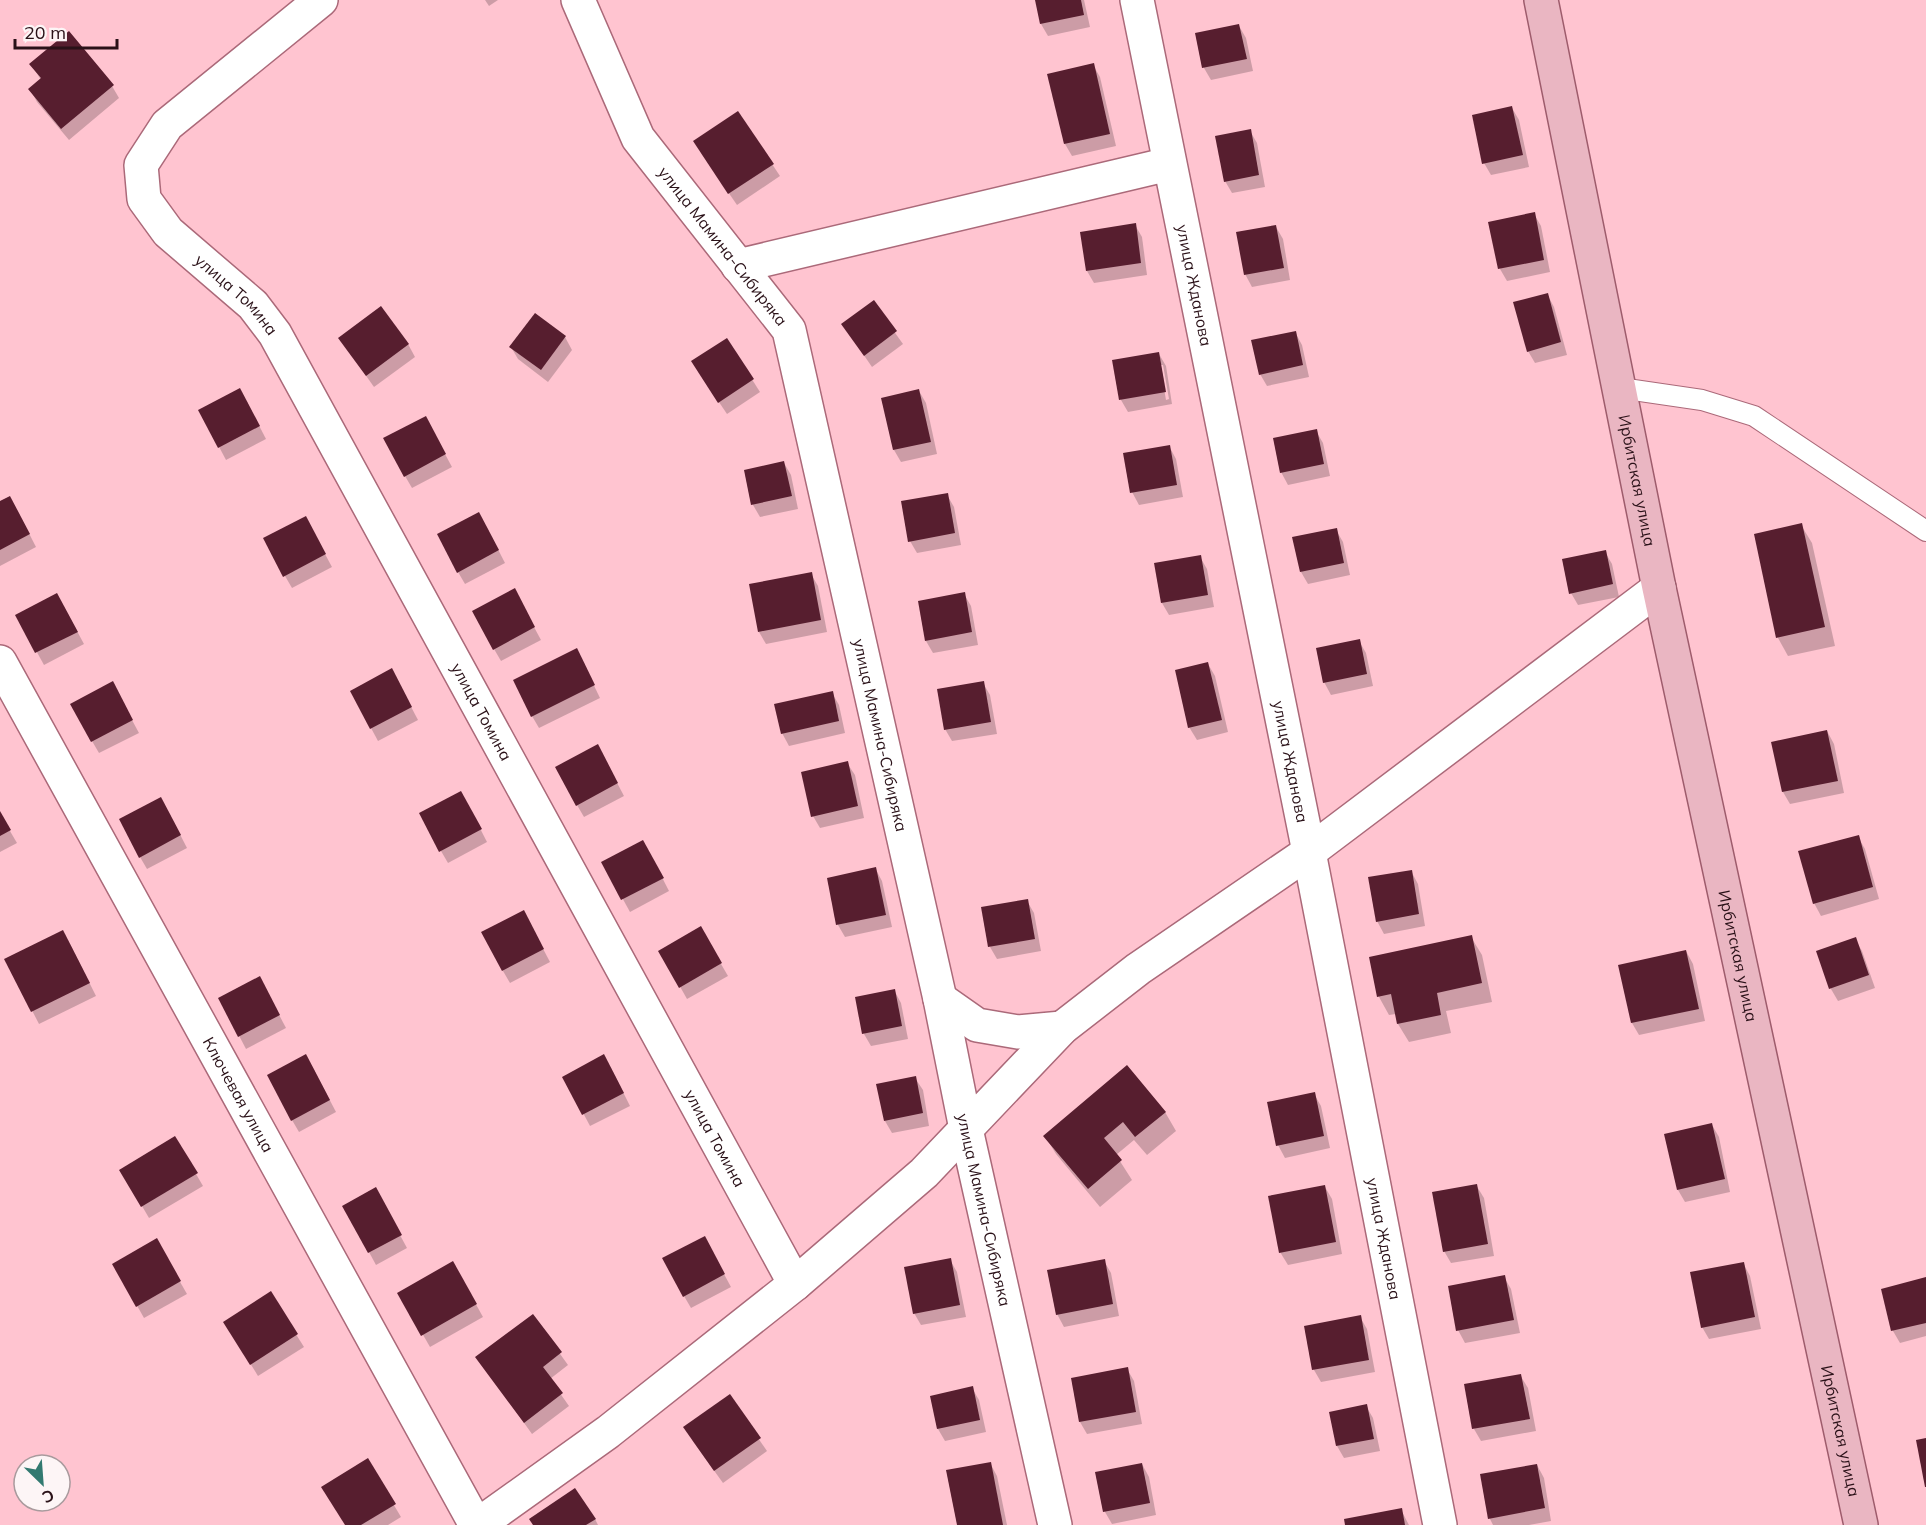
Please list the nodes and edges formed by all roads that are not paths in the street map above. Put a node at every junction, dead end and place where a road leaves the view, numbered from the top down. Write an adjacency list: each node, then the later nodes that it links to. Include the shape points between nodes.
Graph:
1 (321, 0): 15 (street, улица Томина, via 166,125 141,165 144,199 168,232 254,305 275,334)
2 (578, 0): 6 (street, улица Мамина-Сибиряка, via 638,138)
3 (1137, 0): 5 (street, улица Жданова)
4 (1541, 0): 7 (main road, Ирбитская улица)
5 (1169, 164): 6 (street); 11 (street, улица Жданова)
6 (738, 266): 12 (street, улица Мамина-Сибиряка, via 789,330)
7 (1620, 388): 8 (lane, Ирбитская улица, via 1702,400 1754,416); 9 (main road, Ирбитская улица)
8 (1926, 531)
9 (1659, 588): 11 (street); 19 (main road, Ирбитская улица)
10 (0, 662): 16 (street, Ключевая улица)
11 (1310, 852): 13 (street, via 1138,969); 18 (street, улица Жданова)
12 (940, 999): 13 (street, via 977,1025 1018,1032); 14 (street, улица Мамина-Сибиряка)
13 (1062, 1028): 14 (street)
14 (966, 1129): 15 (street, via 924,1173); 17 (street, улица Мамина-Сибиряка)
15 (795, 1284): 16 (street, via 608,1432)
16 (477, 1525)
17 (1054, 1525)
18 (1440, 1525)
19 (1861, 1525)

